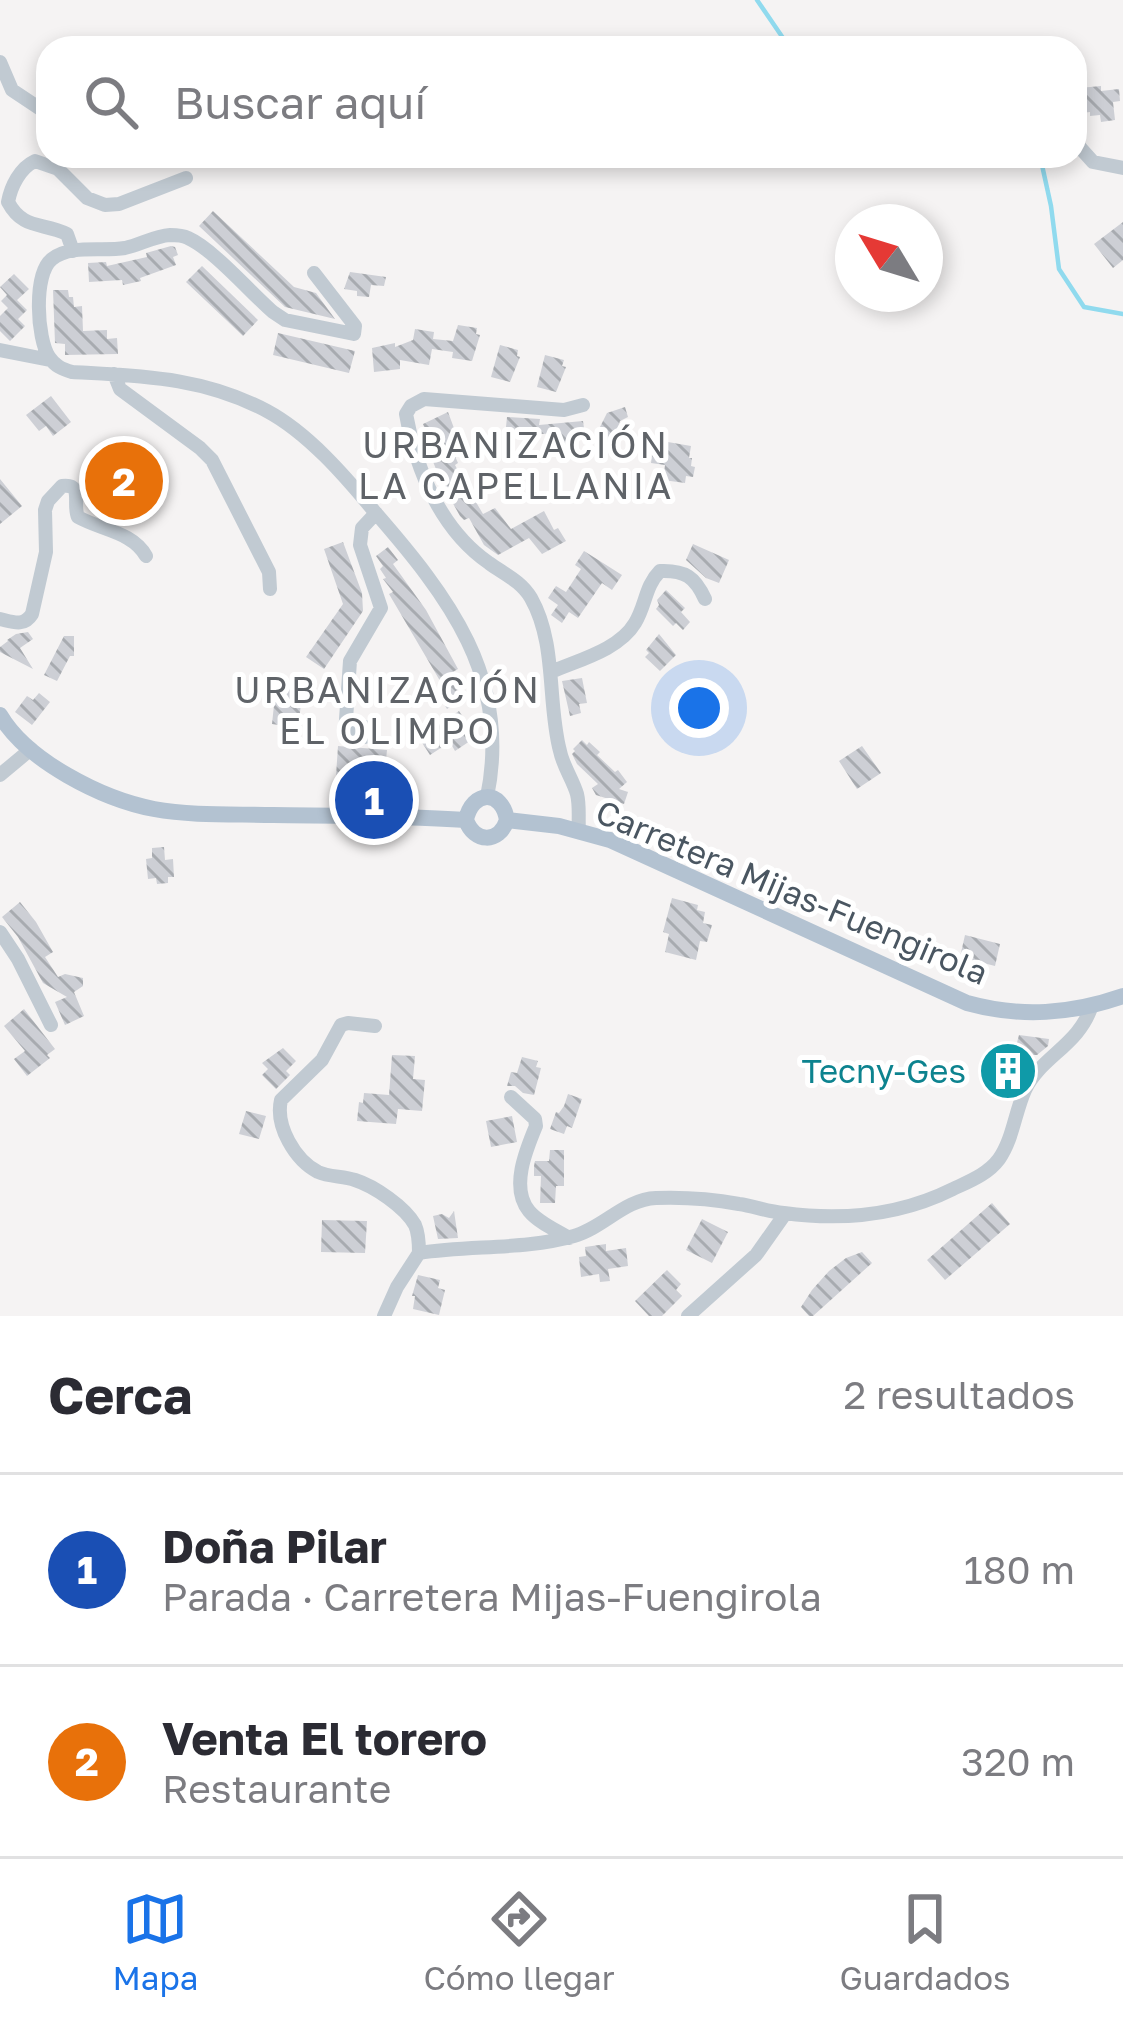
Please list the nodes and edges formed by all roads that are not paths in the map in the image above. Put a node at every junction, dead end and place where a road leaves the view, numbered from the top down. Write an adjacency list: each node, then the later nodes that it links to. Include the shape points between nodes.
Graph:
1 (0, 62): 2 (street, via 12,90)
2 (36, 106)
3 (1087, 155): 6 (street)
4 (36, 161): 8 (street, via 8,202 16,217 67,234)
5 (53, 168): 7 (street, via 105,205)
6 (1123, 168)
7 (186, 178)
8 (73, 251): 9 (street, via 186,237 285,320 354,334); 11 (street, via 51,260 41,276 42,344)
9 (314, 273)
10 (0, 350): 11 (street)
11 (50, 360): 12 (street, via 72,372)
12 (114, 374): 14 (street, via 212,387 271,413); 16 (street, via 120,389 212,460 269,572)
13 (584, 405): 19 (street, via 424,399 406,414 432,496 460,539 529,595)
14 (376, 513): 21 (street, via 360,544 381,608 350,661); 24 (street, via 453,610 485,682 493,738)
15 (146, 556): 18 (street, via 131,538 78,517 75,488 62,486 45,510 46,552 32,614 19,623)
16 (270, 589)
17 (705, 599): 19 (street, via 689,577 661,571 633,627)
18 (0, 619)
19 (551, 672): 27 (street)
20 (0, 715): 22 (main road)
21 (345, 726)
22 (31, 749): 23 (street); 25 (main road, via 89,786 153,809)
23 (0, 775)
24 (487, 797): 25 (main road, via 474,801); 26 (main road, via 500,802)
25 (466, 820): 26 (main road, via 483,838 502,832)
26 (507, 820): 27 (main road, Carretera Mijas-Fuengirola)
27 (579, 831): 30 (main road, Carretera Mijas-Fuengirola, via 967,1003 1024,1014)
28 (0, 932): 31 (street)
29 (1123, 996): 30 (main road, Carretera Mijas-Fuengirola)
30 (1091, 1005): 34 (street, via 1078,1035 1025,1088 1005,1148 986,1172 892,1211)
31 (51, 1025)
32 (375, 1026): 36 (street, via 341,1025 322,1060 281,1100 280,1120 312,1168 367,1185 398,1207 415,1226)
33 (511, 1096): 35 (street, via 536,1126 521,1176 523,1201)
34 (785, 1214): 35 (street, via 652,1198); 38 (street, via 756,1255)
35 (569, 1238): 36 (street)
36 (419, 1253): 37 (street)
37 (384, 1316)
38 (688, 1316)

